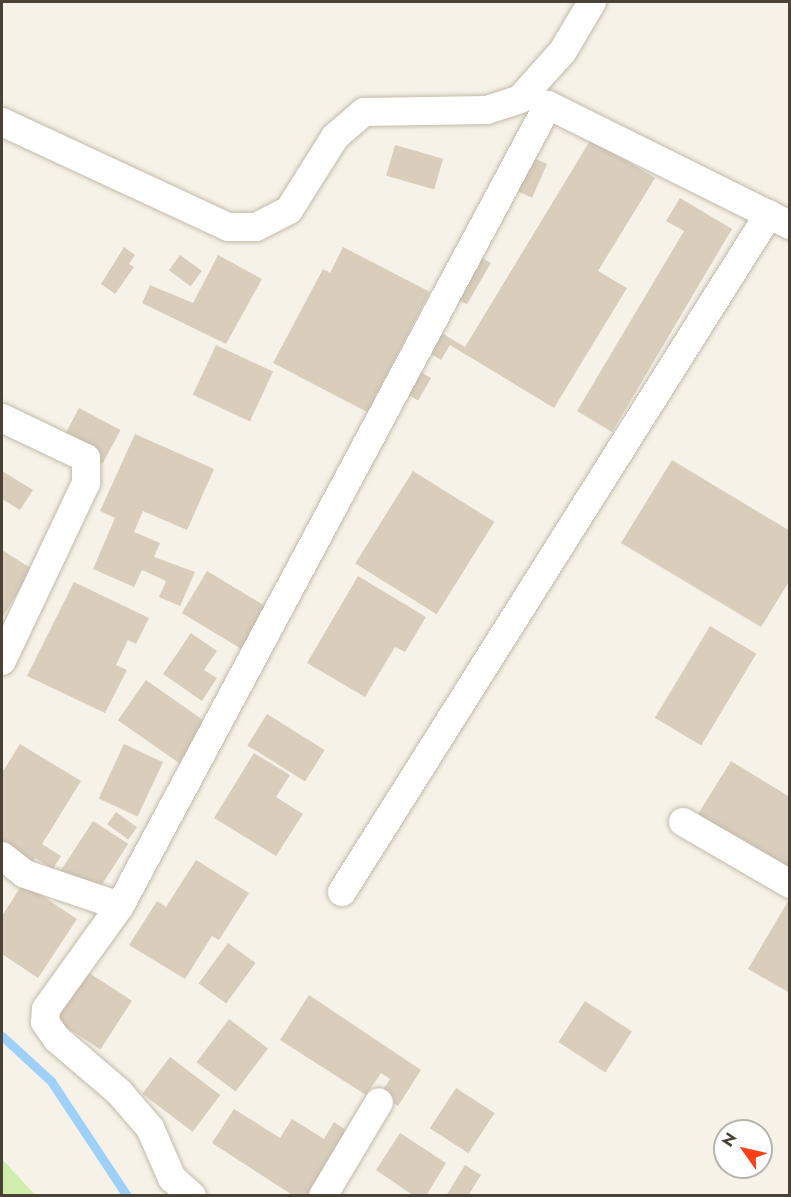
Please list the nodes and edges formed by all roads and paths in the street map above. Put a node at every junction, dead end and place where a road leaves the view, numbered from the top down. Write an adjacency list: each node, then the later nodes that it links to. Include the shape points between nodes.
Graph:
1 (591, 2): 2 (street, via 563,51 520,99 487,110 364,112 335,137 289,210 256,227 228,227)
2 (2, 122)
3 (779, 219): 9 (street); 10 (street, via 548,105)
4 (2, 418): 5 (street, via 86,458 86,483)
5 (2, 661)
6 (682, 822): 8 (street)
7 (2, 856): 10 (street, via 25,874)
8 (789, 884)
9 (342, 892)
10 (120, 906): 12 (street, via 46,1009 45,1022 57,1039 119,1092 150,1128 172,1178)
11 (379, 1102): 13 (street)
12 (192, 1196)
13 (323, 1196)

